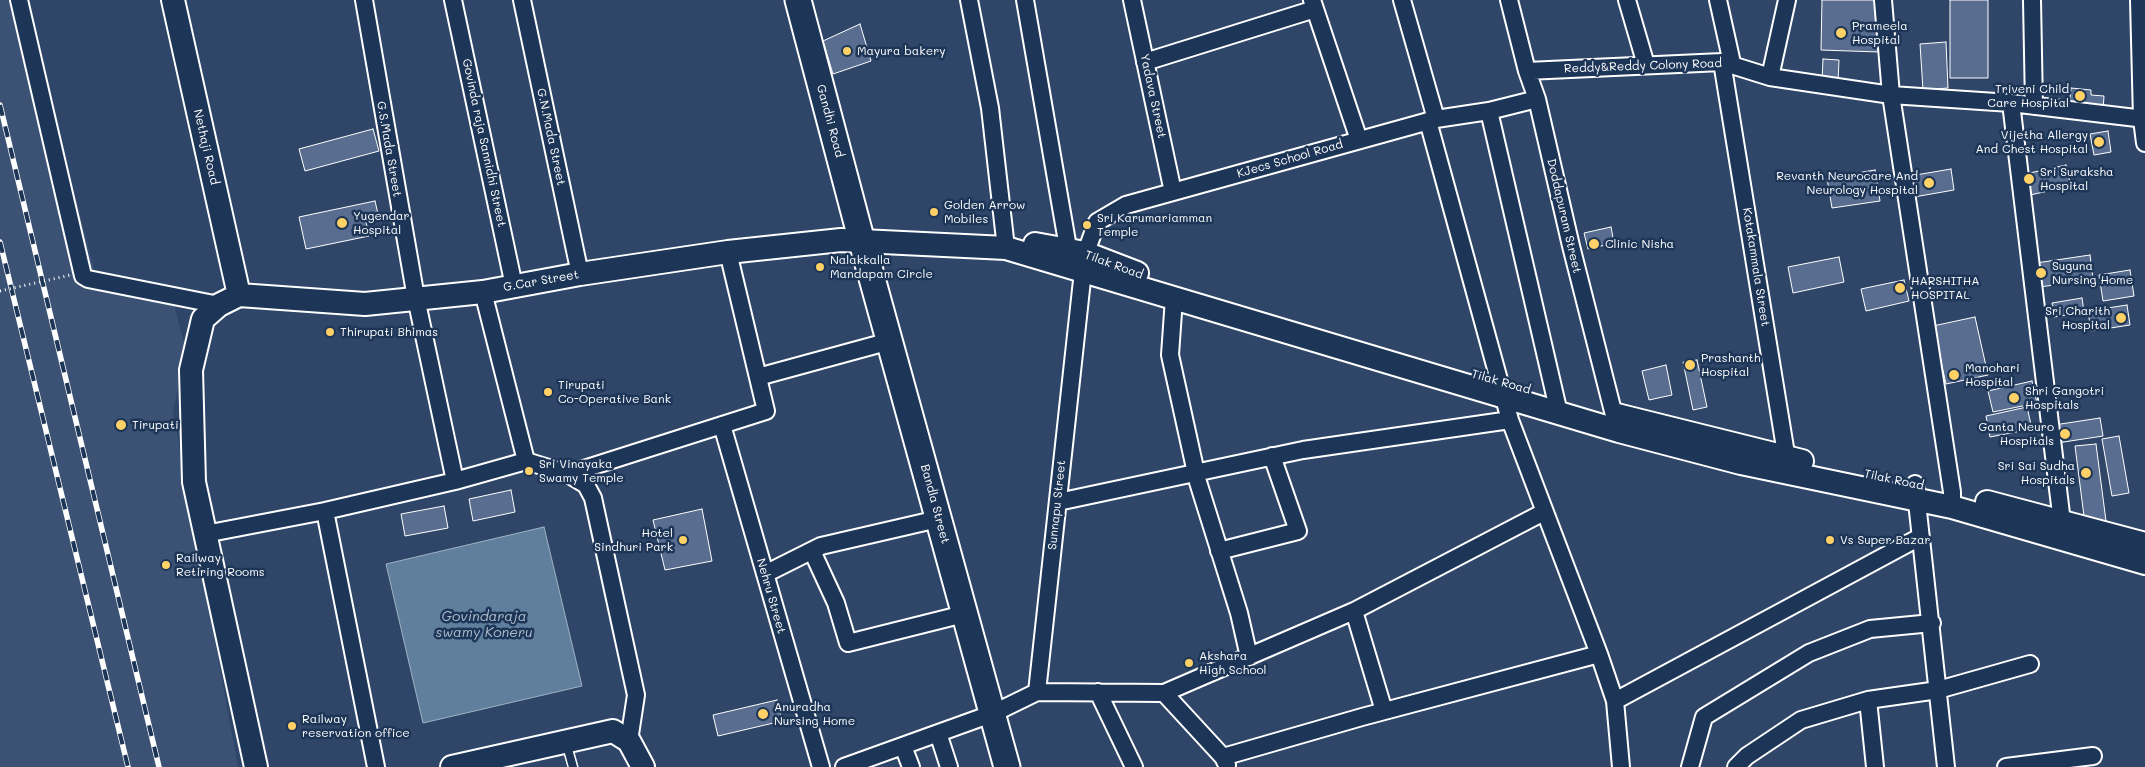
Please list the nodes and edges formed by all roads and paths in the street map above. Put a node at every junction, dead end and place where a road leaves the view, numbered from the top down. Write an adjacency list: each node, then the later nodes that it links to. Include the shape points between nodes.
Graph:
1 (19, 0): 46 (street, via 83,276)
2 (173, 0): 43 (main road, Nethaji Road)
3 (364, 0): 44 (street, G.S.Mada Street)
4 (453, 0): 40 (street, Govinda raja Sannidhi Street)
5 (522, 0): 39 (street, G.N.Mada Street)
6 (798, 0): 34 (main road, Gandhi Road)
7 (969, 0): 35 (street, via 990,108)
8 (1025, 0): 37 (street)
9 (1132, 0): 19 (street, Yadava Street)
10 (1402, 0): 30 (street)
11 (1509, 0): 22 (street, Doddapuram Street)
12 (1628, 0): 21 (street)
13 (1718, 0): 20 (street, Kotakammala Street)
14 (1787, 0): 23 (street)
15 (1883, 0): 24 (street)
16 (2032, 0): 27 (street)
17 (2139, 0): 29 (street)
18 (1314, 4): 19 (street); 31 (street)
19 (1145, 62): 33 (street, Yadava Street)
20 (1727, 62): 21 (street, Reddy&Reddy Colony Road); 23 (street, Reddy&Reddy Colony Road); 56 (street, Kotakammala Street)
21 (1646, 65): 22 (street, Reddy&Reddy Colony Road)
22 (1526, 71): 25 (street, Doddapuram Street)
23 (1770, 77): 24 (street, Reddy&Reddy Colony Road)
24 (1891, 95): 26 (street, Reddy&Reddy Colony Road); 61 (street)
25 (1537, 99): 28 (street, KJecs School Road); 52 (street, Doddapuram Street, via 1570,246)
26 (2011, 103): 27 (street, Reddy&Reddy Colony Road); 66 (street)
27 (2034, 106): 29 (street, Reddy&Reddy Colony Road)
28 (1488, 111): 30 (street, KJecs School Road); 50 (street)
29 (2144, 119): 32 (street)
30 (1432, 120): 31 (street, KJecs School Road); 49 (street)
31 (1359, 140): 33 (street, KJecs School Road)
32 (2145, 143)
33 (1173, 192): 37 (street, KJecs School Road, via 1126,205 1097,222)
34 (854, 237): 35 (main road, Tilak Road); 36 (main road, G.Car Street); 47 (main road, Bandla Street)
35 (1005, 243): 37 (main road, Tilak Road)
36 (728, 252): 39 (main road, G.Car Street); 48 (street)
37 (1078, 262): 45 (main road, Tilak Road); 49 (main road, Tilak Road); 62 (street, Sunnapu Street)
38 (74, 274): 41 (path, bridge)
39 (580, 274): 40 (main road, G.Car Street)
40 (514, 286): 42 (main road, G.Car Street)
41 (0, 291)
42 (484, 292): 44 (main road, G.Car Street); 55 (street)
43 (239, 295): 44 (main road, G.Car Street, via 365,304); 46 (main road)
44 (416, 298): 59 (street, G.S.Mada Street)
45 (1174, 298): 49 (main road, Tilak Road); 57 (street, via 1170,355)
46 (219, 305): 67 (main road, via 204,319 191,370 194,482)
47 (890, 340): 48 (street); 65 (main road, Bandla Street)
48 (758, 377): 53 (street, via 766,411)
49 (1500, 388): 50 (main road, Tilak Road); 51 (street)
50 (1557, 405): 52 (main road, Tilak Road)
51 (1510, 420): 54 (street); 64 (street)
52 (1616, 423): 56 (main road, Tilak Road, via 1741,463)
53 (722, 425): 58 (street); 73 (street, Nehru Street)
54 (1272, 456): 57 (street); 71 (street, via 1298,531)
55 (526, 461): 58 (street); 59 (street)
56 (1788, 465): 60 (main road, Tilak Road)
57 (1196, 473): 62 (street); 71 (street)
58 (568, 474): 89 (street, via 586,485 593,498 636,695)
59 (455, 481): 63 (street)
60 (1916, 491): 61 (main road, Tilak Road); 68 (street)
61 (1952, 499): 66 (main road, Tilak Road); 72 (main road, Tilak Road)
62 (1058, 502): 81 (street, Sunnapu Street)
63 (325, 511): 67 (street); 95 (street)
64 (1544, 512): 74 (street); 77 (street)
65 (938, 519): 70 (street, via 821,546); 75 (main road, Bandla Street)
66 (2062, 522): 69 (main road, Tilak Road)
67 (205, 534): 94 (main road)
68 (1920, 537): 76 (street); 85 (street)
69 (2145, 544)
70 (812, 551): 73 (street); 75 (street, via 836,603 848,643)
71 (1220, 551): 78 (street)
72 (2145, 563)
73 (765, 574): 99 (street, Nehru Street)
74 (1354, 611): 78 (street); 86 (street)
75 (964, 614): 87 (main road, Bandla Street)
76 (1932, 623): 80 (street); 106 (street, via 1870,629 1809,653 1704,717)
77 (1599, 654): 85 (street); 86 (street)
78 (1249, 657): 83 (street)
79 (2030, 664): 80 (street)
80 (1938, 690): 84 (street); 109 (street)
81 (1037, 692): 82 (street); 87 (street)
82 (1098, 692): 83 (street); 104 (street)
83 (1164, 694): 93 (street)
84 (1868, 700): 107 (street, via 1801,720); 108 (street)
85 (1615, 701): 105 (street)
86 (1384, 711): 93 (street)
87 (994, 713): 88 (street); 103 (main road, Bandla Street)
88 (938, 733): 91 (street); 102 (street)
89 (629, 741): 90 (main road, via 613,731); 98 (main road)
90 (566, 742): 96 (main road); 97 (lane)
91 (903, 746): 100 (street); 101 (street)
92 (2094, 756): 110 (street)
93 (1225, 762)
94 (256, 767)
95 (376, 767)
96 (452, 767)
97 (573, 767)
98 (643, 767)
99 (820, 767)
100 (844, 767)
101 (911, 767)
102 (949, 767)
103 (1007, 767)
104 (1134, 767)
105 (1621, 767)
106 (1690, 767)
107 (1736, 767)
108 (1875, 767)
109 (1946, 767)
110 (2006, 767)

